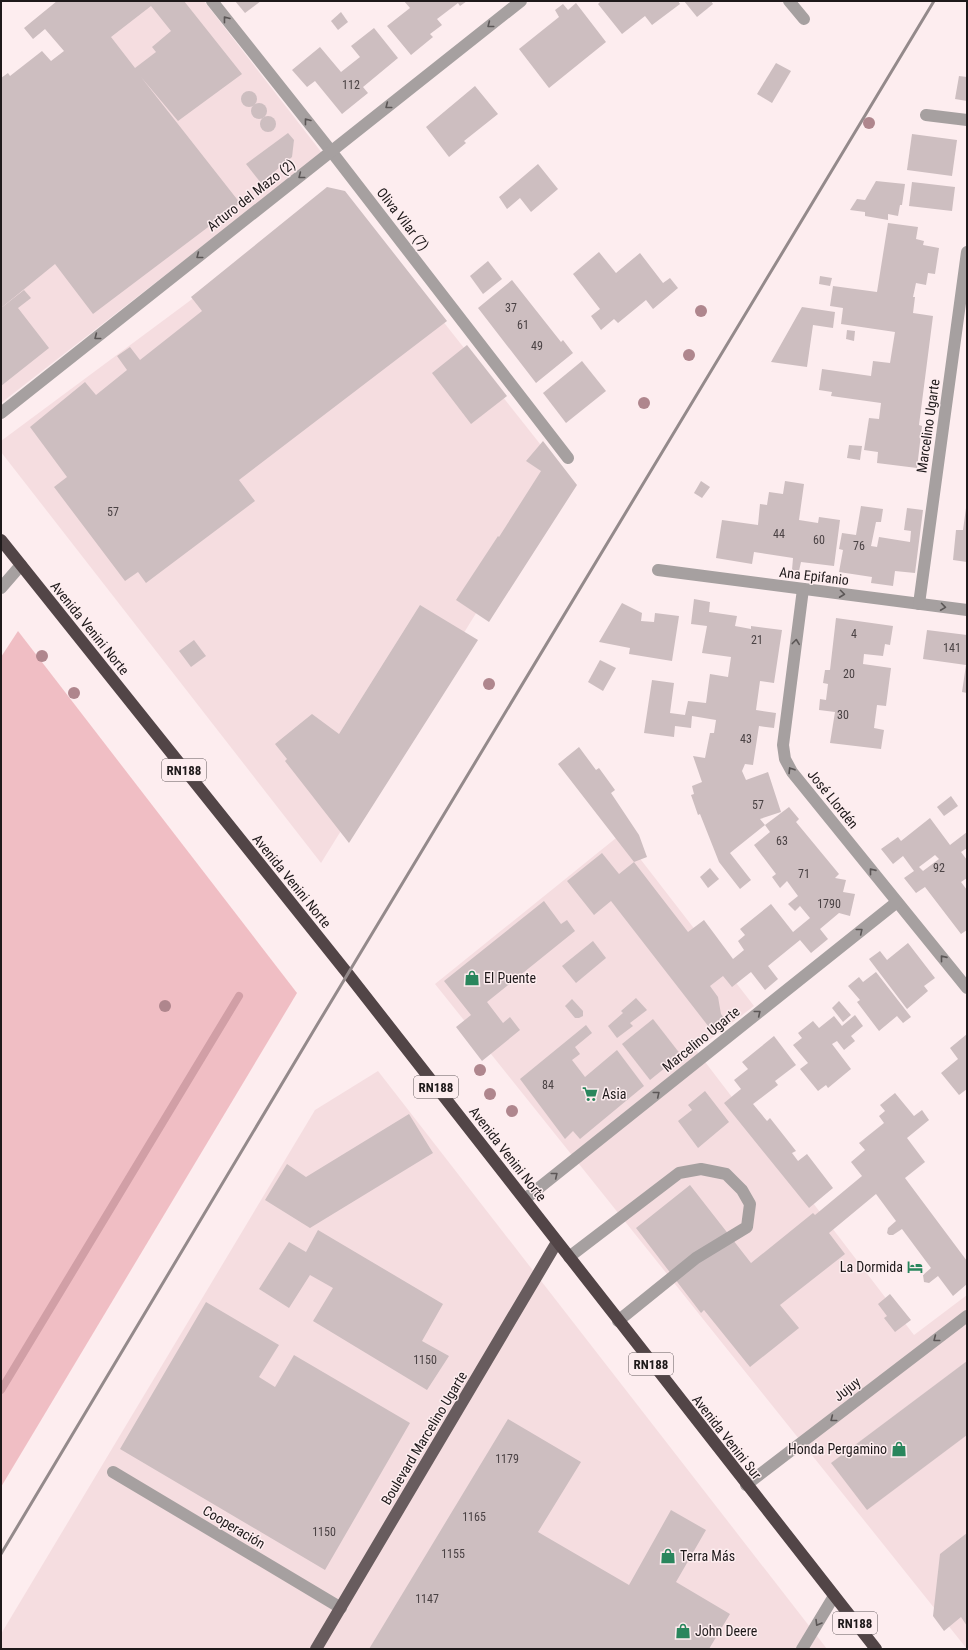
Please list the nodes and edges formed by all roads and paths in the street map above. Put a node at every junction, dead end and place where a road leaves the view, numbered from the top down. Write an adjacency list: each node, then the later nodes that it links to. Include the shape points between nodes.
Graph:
1 (212, 1): 7 (street, Oliva Vilar (7), one-way to 1)
2 (521, 1): 7 (street, Arturo del Mazo (2), one-way to 7)
3 (789, 1): 4 (street)
4 (804, 19)
5 (926, 115): 6 (street)
6 (967, 120)
7 (331, 151): 9 (street, Arturo del Mazo (2), one-way to 9); 10 (street, Oliva Vilar (7))
8 (967, 252): 16 (street, Marcelino Ugarte)
9 (1, 413)
10 (568, 458)
11 (1, 540): 12 (highway, Avenida Venini Norte / RN188)
12 (21, 565): 14 (street); 20 (highway, Avenida Venini Norte / RN188)
13 (658, 570): 15 (street, Ana Epifanio)
14 (1, 588)
15 (803, 589): 16 (street, Ana Epifanio, one-way to 16); 18 (street, José Llordén, one-way to 15, via 792,772 785,759 783,745)
16 (919, 604): 17 (street, Ana Epifanio, one-way to 17)
17 (967, 610)
18 (897, 902): 19 (street, José Llordén, one-way to 18); 20 (street, Marcelino Ugarte, one-way to 18)
19 (967, 988)
20 (525, 1199): 21 (highway, Avenida Venini Norte / RN188)
21 (557, 1242): 22 (highway, Avenida Venini Sur / RN188); 28 (main road, Boulevard Marcelino Ugarte)
22 (569, 1257): 24 (highway, Avenida Venini Sur / RN188); 24 (street, via 679,1173 702,1169 726,1174 742,1190 750,1204 747,1227 696,1258)
23 (967, 1316): 26 (street, Jujuy, one-way to 26)
24 (618, 1321): 26 (highway, Avenida Venini Sur / RN188)
25 (113, 1472): 28 (street, Cooperación)
26 (746, 1485): 27 (highway, Avenida Venini Sur / RN188)
27 (834, 1596): 30 (street, one-way to 30); 31 (highway, Avenida Venini Sur / RN188)
28 (341, 1608): 29 (main road, Boulevard Marcelino Ugarte)
29 (316, 1649)
30 (802, 1649)
31 (876, 1649)

